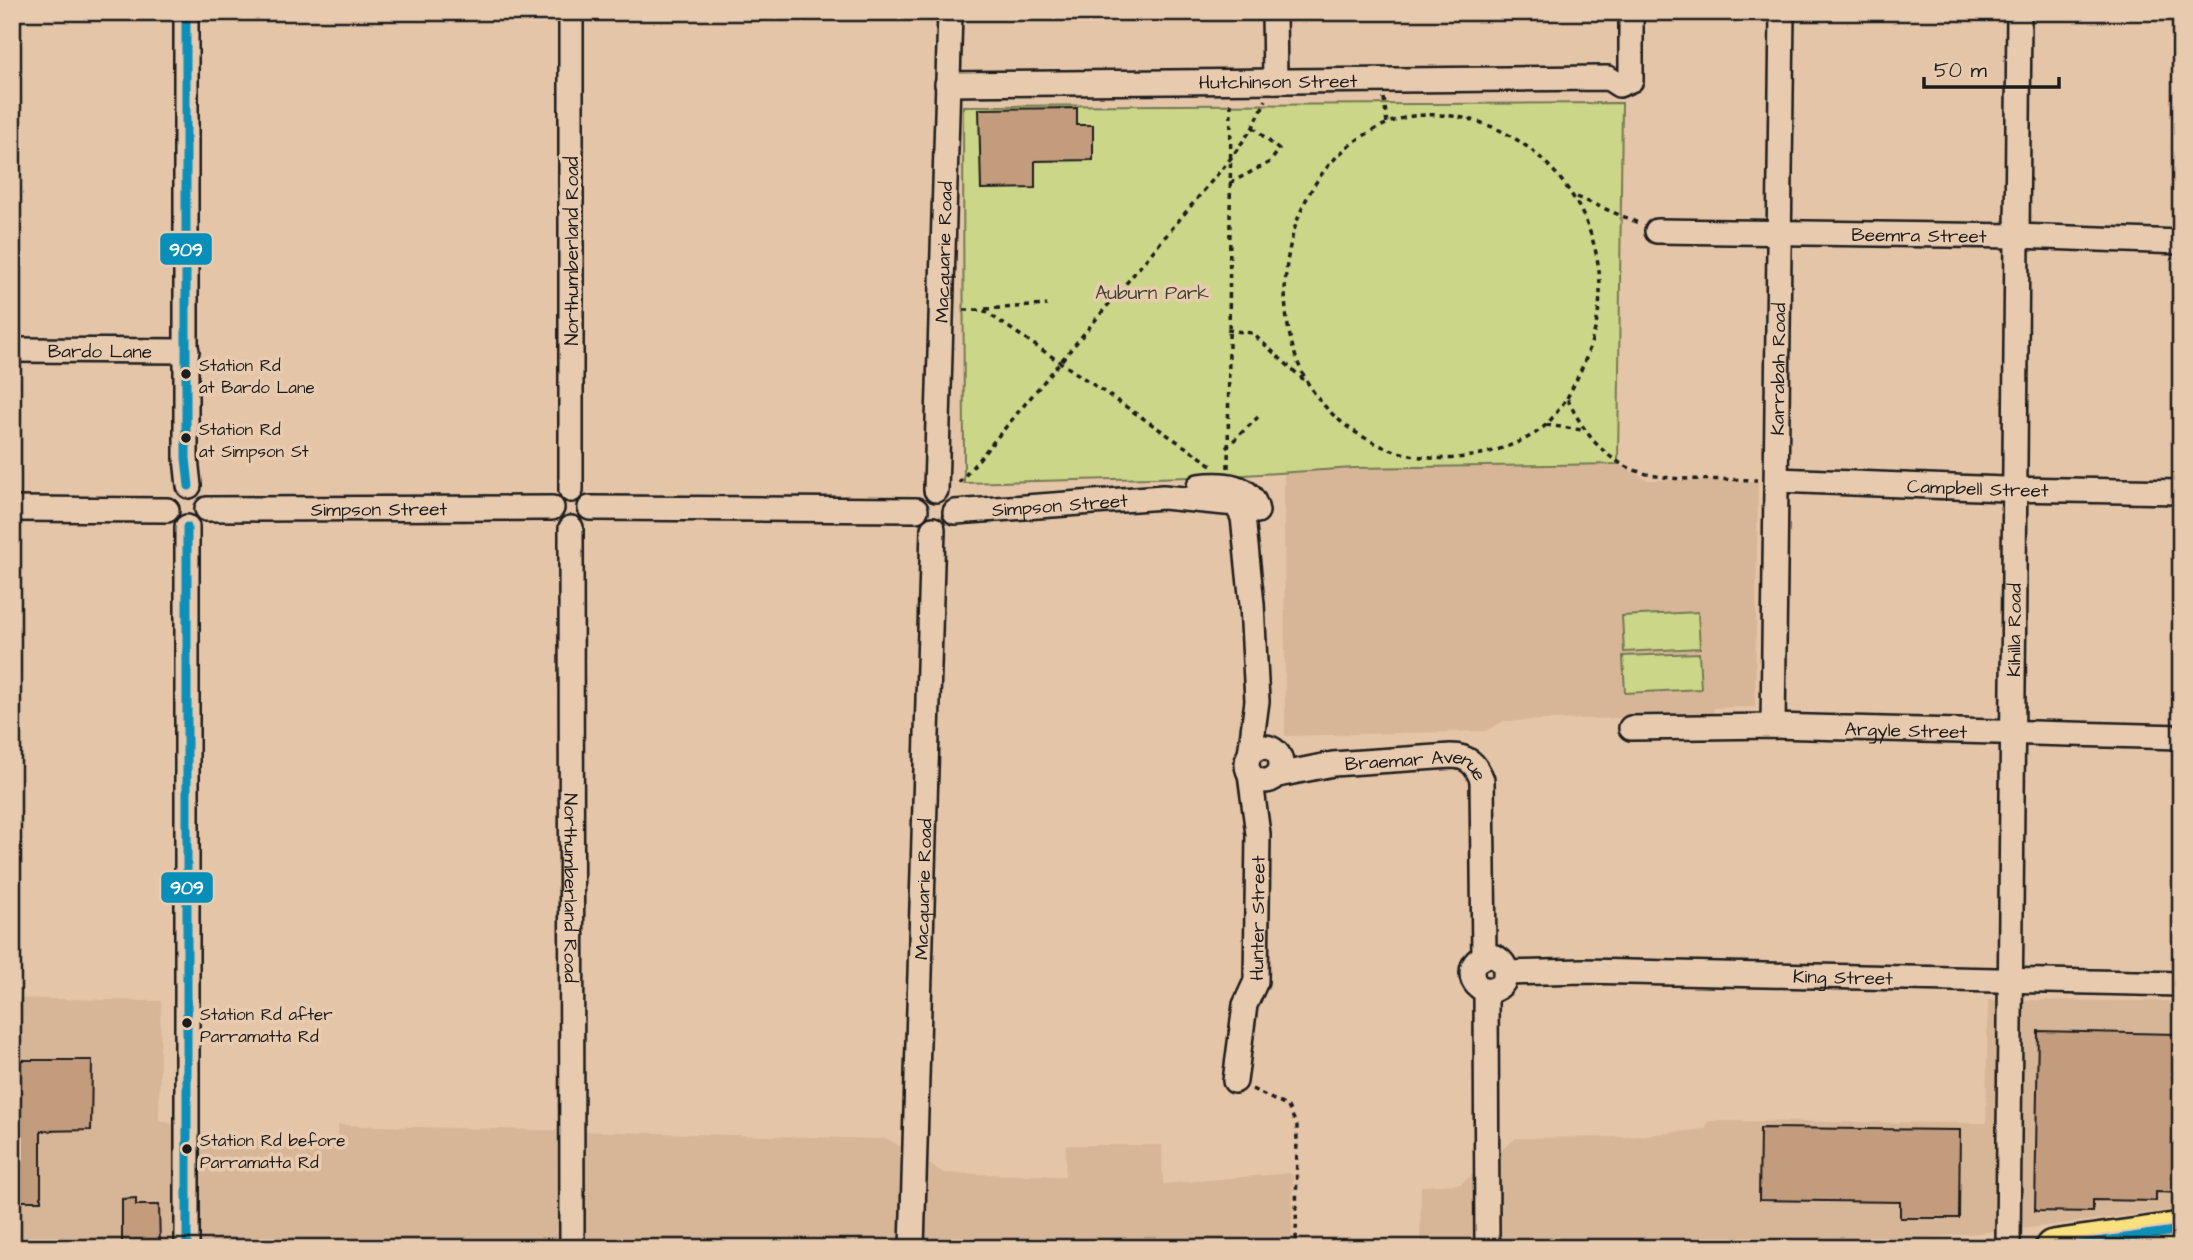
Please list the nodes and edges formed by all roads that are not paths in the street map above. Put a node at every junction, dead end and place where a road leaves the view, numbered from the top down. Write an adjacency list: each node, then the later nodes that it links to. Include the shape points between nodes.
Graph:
1 (187, 12): 15 (street)
2 (571, 12): 18 (street, Northumberland Road)
3 (950, 12): 9 (street, Macquarie Road)
4 (1275, 12): 8 (street)
5 (1631, 12): 8 (street, Hutchinson Street, via 1630,79 1619,85 1608,78)
6 (1782, 12): 11 (street, Karrabah Road)
7 (2019, 12): 12 (street, Kihilla Road)
8 (1275, 81): 9 (street, Hutchinson Street)
9 (947, 84): 21 (street, Macquarie Road)
10 (1657, 231): 11 (street, Beemra Street)
11 (1780, 233): 12 (street, Beemra Street); 16 (street, Karrabah Road)
12 (2017, 236): 13 (street, Beemra Street); 20 (street, Kihilla Road)
13 (2181, 242)
14 (12, 350): 15 (street, Bardo Lane)
15 (187, 351): 17 (street)
16 (1777, 480): 20 (street, Campbell Street); 33 (street, Karrabah Road)
17 (189, 486): 26 (street, via 204,497); 27 (street, via 174,491)
18 (571, 489): 23 (street, via 560,493); 24 (street, via 586,497)
19 (1231, 489): 29 (street, Simpson Street); 37 (street, Hunter Street, via 1243,517)
20 (2017, 489): 22 (street, Campbell Street); 35 (street, Kihilla Road)
21 (936, 490): 28 (street, via 921,498); 29 (street, via 949,495)
22 (2181, 492)
23 (552, 508): 26 (street, Simpson Street); 31 (street, via 555,520)
24 (590, 508): 28 (street); 31 (street, via 583,524)
25 (12, 509): 27 (street)
26 (207, 509): 30 (street, via 202,520)
27 (167, 510): 30 (street, via 173,522)
28 (916, 510): 32 (street, via 923,525)
29 (955, 512): 32 (street, via 950,523)
30 (187, 527): 45 (street)
31 (571, 528): 46 (street, Northumberland Road)
32 (933, 529): 47 (street, Macquarie Road)
33 (1773, 726): 34 (street, Argyle Street); 35 (street, Argyle Street)
34 (1631, 728)
35 (2014, 735): 36 (street, Argyle Street); 40 (street, Kihilla Road)
36 (2181, 737)
37 (1266, 764): 38 (street, Braemar Avenue, via 1462,756 1475,765 1482,780); 43 (street, Hunter Street, via 1258,834 1256,981 1245,1005)
38 (1484, 957): 39 (street, via 1499,960); 42 (street, via 1473,966 1472,976)
39 (1505, 973): 40 (street, King Street); 42 (street, via 1499,986)
40 (2009, 982): 41 (street, King Street); 49 (street, Kihilla Road)
41 (2181, 984)
42 (1486, 989): 48 (street)
43 (1235, 1082)
44 (2181, 1230): 50 (highway)
45 (187, 1248)
46 (572, 1248)
47 (912, 1248)
48 (1487, 1248)
49 (2008, 1248)
50 (2053, 1248)

